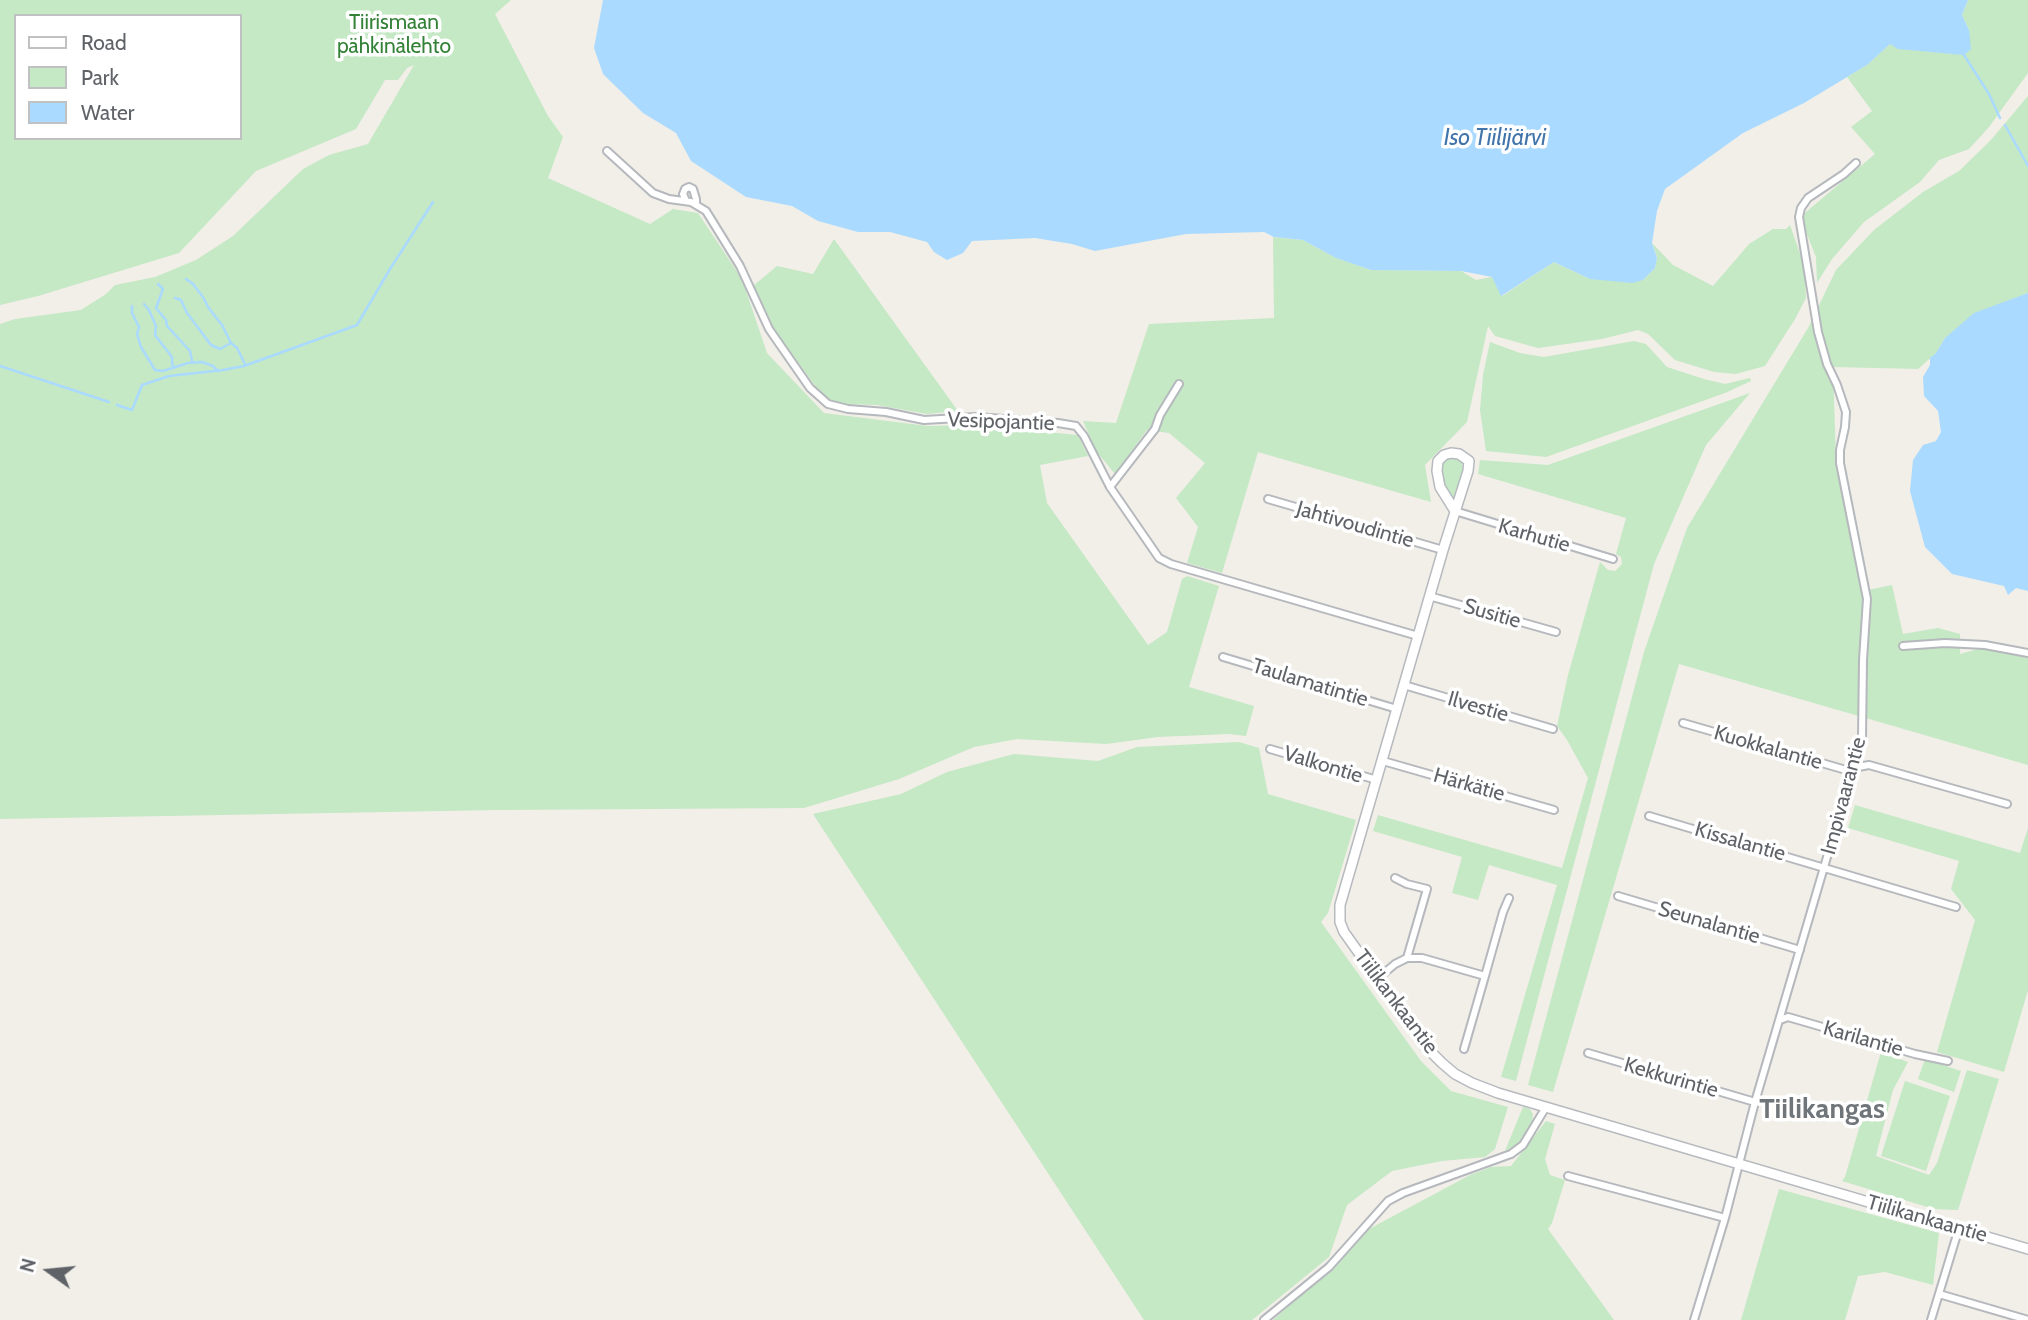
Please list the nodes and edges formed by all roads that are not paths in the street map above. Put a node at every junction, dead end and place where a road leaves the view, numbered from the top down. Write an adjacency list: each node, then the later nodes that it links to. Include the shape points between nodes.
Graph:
1 (607, 151): 3 (street, Vesipojantie, via 653,193)
2 (1856, 163): 23 (street, Impivaarantie, via 1808,198 1800,217 1818,332 1846,412 1840,463 1867,599 1862,738)
3 (685, 201): 4 (street, Vesipojantie); 4 (street, Vesipojantie, via 683,194 689,187)
4 (695, 204): 6 (street, Vesipojantie, via 715,223 769,329 820,398 837,407 924,419 976,417 1076,426)
5 (1179, 384): 6 (street, via 1155,429)
6 (1110, 487): 13 (street, Vesipojantie, via 1152,550 1171,564)
7 (1268, 499): 9 (street, Jahtivoudintie)
8 (1455, 511): 8 (street, Tiilikankaantie, via 1469,461 1451,453 1438,461 1437,471 1440,487); 9 (street, Tiilikankaantie); 10 (street, Karhutie)
9 (1443, 551): 11 (street, Tiilikankaantie)
10 (1613, 559)
11 (1429, 596): 12 (street, Susitie); 13 (street, Tiilikankaantie)
12 (1556, 632)
13 (1418, 636): 17 (street, Tiilikankaantie)
14 (1903, 646): 15 (street, via 1985,645)
15 (2028, 653)
16 (1223, 657): 18 (street, Taulamatintie)
17 (1404, 685): 18 (street, Tiilikankaantie); 20 (street, Ilvestie)
18 (1397, 709): 22 (street, Tiilikankaantie)
19 (1683, 723): 23 (street, Kuokkalantie)
20 (1553, 729)
21 (1270, 749): 24 (street, Valkontie)
22 (1383, 761): 24 (street, Tiilikankaantie); 26 (street, Härkätie)
23 (1853, 772): 25 (street, via 1869,765); 28 (street, Impivaarantie)
24 (1377, 780): 36 (street, Tiilikankaantie, via 1340,905 1340,922)
25 (2007, 804)
26 (1555, 810)
27 (1649, 816): 28 (street, Kissalantie)
28 (1828, 868): 32 (street, Kissalantie); 33 (street, Impivaarantie)
29 (1395, 878): 34 (street, via 1427,889)
30 (1618, 897): 33 (street, Seunalantie)
31 (1509, 898): 35 (street)
32 (1956, 906)
33 (1800, 950): 37 (street, Impivaarantie)
34 (1407, 958): 35 (street); 36 (street)
35 (1485, 976): 38 (street)
36 (1377, 979): 42 (street, Tiilikankaantie, via 1425,1046 1448,1069 1483,1088)
37 (1780, 1020): 40 (street, Karilantie, via 1788,1017); 41 (street, Impivaarantie)
38 (1464, 1049)
39 (1588, 1053): 41 (street, Kekkurintie)
40 (1948, 1060)
41 (1755, 1102): 43 (street, Impivaarantie)
42 (1546, 1107): 43 (street, Tiilikankaantie); 49 (street, via 1523,1145 1511,1154 1388,1201 1329,1267)
43 (1738, 1164): 45 (street, Impivaarantie); 46 (street, Tiilikankaantie)
44 (1568, 1176): 45 (street)
45 (1725, 1218): 50 (street, Impivaarantie)
46 (1958, 1228): 47 (street, Tiilikankaantie); 48 (street)
47 (2028, 1248)
48 (1939, 1294): 51 (street); 52 (street)
49 (1264, 1320)
50 (1694, 1320)
51 (1931, 1320)
52 (2028, 1320)

